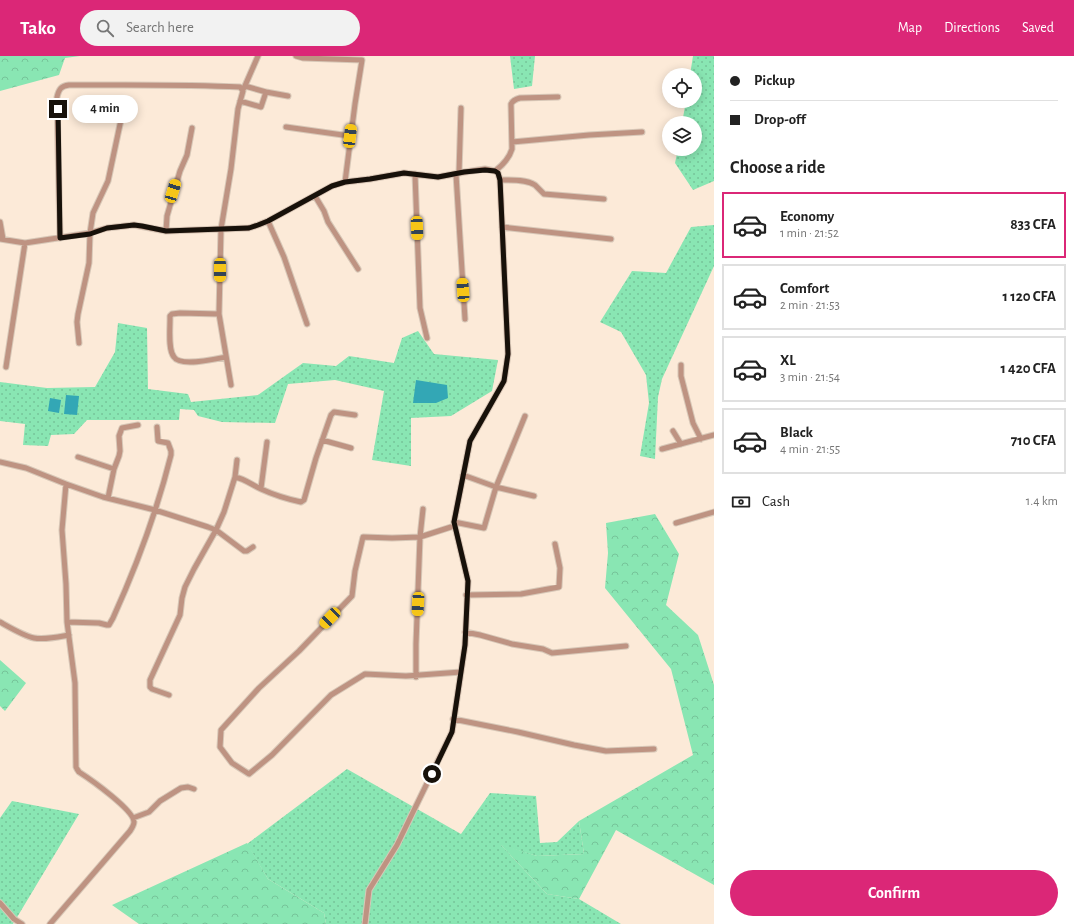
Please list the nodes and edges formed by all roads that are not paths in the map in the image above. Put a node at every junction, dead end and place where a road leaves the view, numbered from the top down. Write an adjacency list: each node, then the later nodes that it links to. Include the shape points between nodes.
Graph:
1 (258, 56): 3 (street)
2 (296, 56): 13 (street, via 362,60)
3 (244, 88): 4 (street); 7 (street); 28 (street, via 69,85 59,89 57,97)
4 (266, 92): 5 (street); 7 (street, via 261,107)
5 (288, 96)
6 (558, 97): 14 (street, via 520,98 512,102)
7 (240, 101): 25 (street)
8 (461, 108): 16 (street)
9 (122, 115): 27 (street, via 108,181 93,213)
10 (286, 127): 13 (street)
11 (192, 128): 26 (street, via 187,155 167,216)
12 (642, 132): 14 (street)
13 (350, 136): 19 (street)
14 (512, 142): 15 (street, via 508,160)
15 (495, 171): 16 (street); 18 (street)
16 (457, 173): 17 (street, via 438,177); 34 (street)
17 (415, 174): 19 (street, via 397,173); 36 (street, via 420,308)
18 (500, 180): 21 (street, via 530,183 544,194); 24 (street)
19 (345, 182): 20 (street)
20 (315, 196): 22 (street); 32 (street)
21 (604, 199)
22 (268, 221): 25 (street, via 249,228); 35 (street, via 284,257)
23 (0, 222): 29 (street)
24 (502, 227): 30 (street); 58 (street, via 508,354 504,381 470,441)
25 (221, 229): 26 (street); 33 (street)
26 (166, 231): 27 (street, via 134,225 107,228)
27 (90, 234): 28 (street); 37 (street, via 89,263 77,322)
28 (60, 238): 31 (street)
29 (1, 239): 31 (street)
30 (611, 239)
31 (25, 244): 40 (street)
32 (358, 269)
33 (219, 314): 38 (street); 38 (street, via 172,314 171,350 174,358 182,361)
34 (465, 319)
35 (307, 324)
36 (428, 338)
37 (79, 343)
38 (226, 357): 41 (street)
39 (681, 365): 48 (street, via 681,376 693,423)
40 (6, 367)
41 (231, 385)
42 (355, 415): 49 (street, via 332,413)
43 (525, 416): 61 (street)
44 (138, 425): 57 (street, via 122,428 119,436 119,456)
45 (157, 427): 66 (street, via 158,441 168,443 171,455)
46 (672, 431): 51 (street)
47 (714, 435): 48 (street)
48 (701, 439): 51 (street)
49 (322, 440): 52 (street); 62 (street, via 303,501 286,498)
50 (267, 442): 62 (street)
51 (681, 444): 53 (street)
52 (351, 448)
53 (662, 449)
54 (78, 457): 57 (street)
55 (237, 460): 59 (street)
56 (0, 462): 60 (street, via 26,468)
57 (114, 469): 64 (street)
58 (463, 475): 61 (street); 68 (street)
59 (235, 477): 62 (street); 71 (street)
60 (66, 484): 64 (street); 77 (street, via 62,530)
61 (496, 487): 63 (street); 68 (street, via 484,528)
62 (261, 488)
63 (534, 496)
64 (108, 498): 66 (street)
65 (423, 508): 72 (street)
66 (155, 510): 71 (street); 77 (street, via 143,548 109,625)
67 (714, 512): 69 (street)
68 (454, 522): 75 (street, via 468,581)
69 (676, 523)
70 (451, 527): 72 (street)
71 (216, 530): 74 (street, via 241,550 247,551); 83 (street, via 194,568 182,598 180,614 150,680 150,687)
72 (420, 536): 82 (street); 82 (street, via 363,537 352,596 259,688 221,730 220,747 232,763 249,774 272,755 331,696 365,674)
73 (555, 544): 75 (street, via 560,568 559,587 521,594)
74 (253, 547)
75 (466, 594): 78 (street)
76 (0, 622): 79 (street, via 33,638)
77 (67, 622): 79 (street)
78 (465, 632): 80 (street, via 544,649 552,653); 81 (street)
79 (69, 635): 87 (street, via 76,682 77,769 110,794)
80 (626, 646)
81 (461, 672): 82 (street); 84 (street)
82 (416, 676)
83 (169, 695)
84 (454, 719): 85 (street, via 606,751); 91 (street, via 452,732 397,845 370,890)
85 (654, 749)
86 (194, 789): 87 (street, via 181,788 160,801 149,812)
87 (133, 818): 90 (street, via 130,831)
88 (0, 903): 89 (street)
89 (22, 924)
90 (50, 924)
91 (365, 924)

